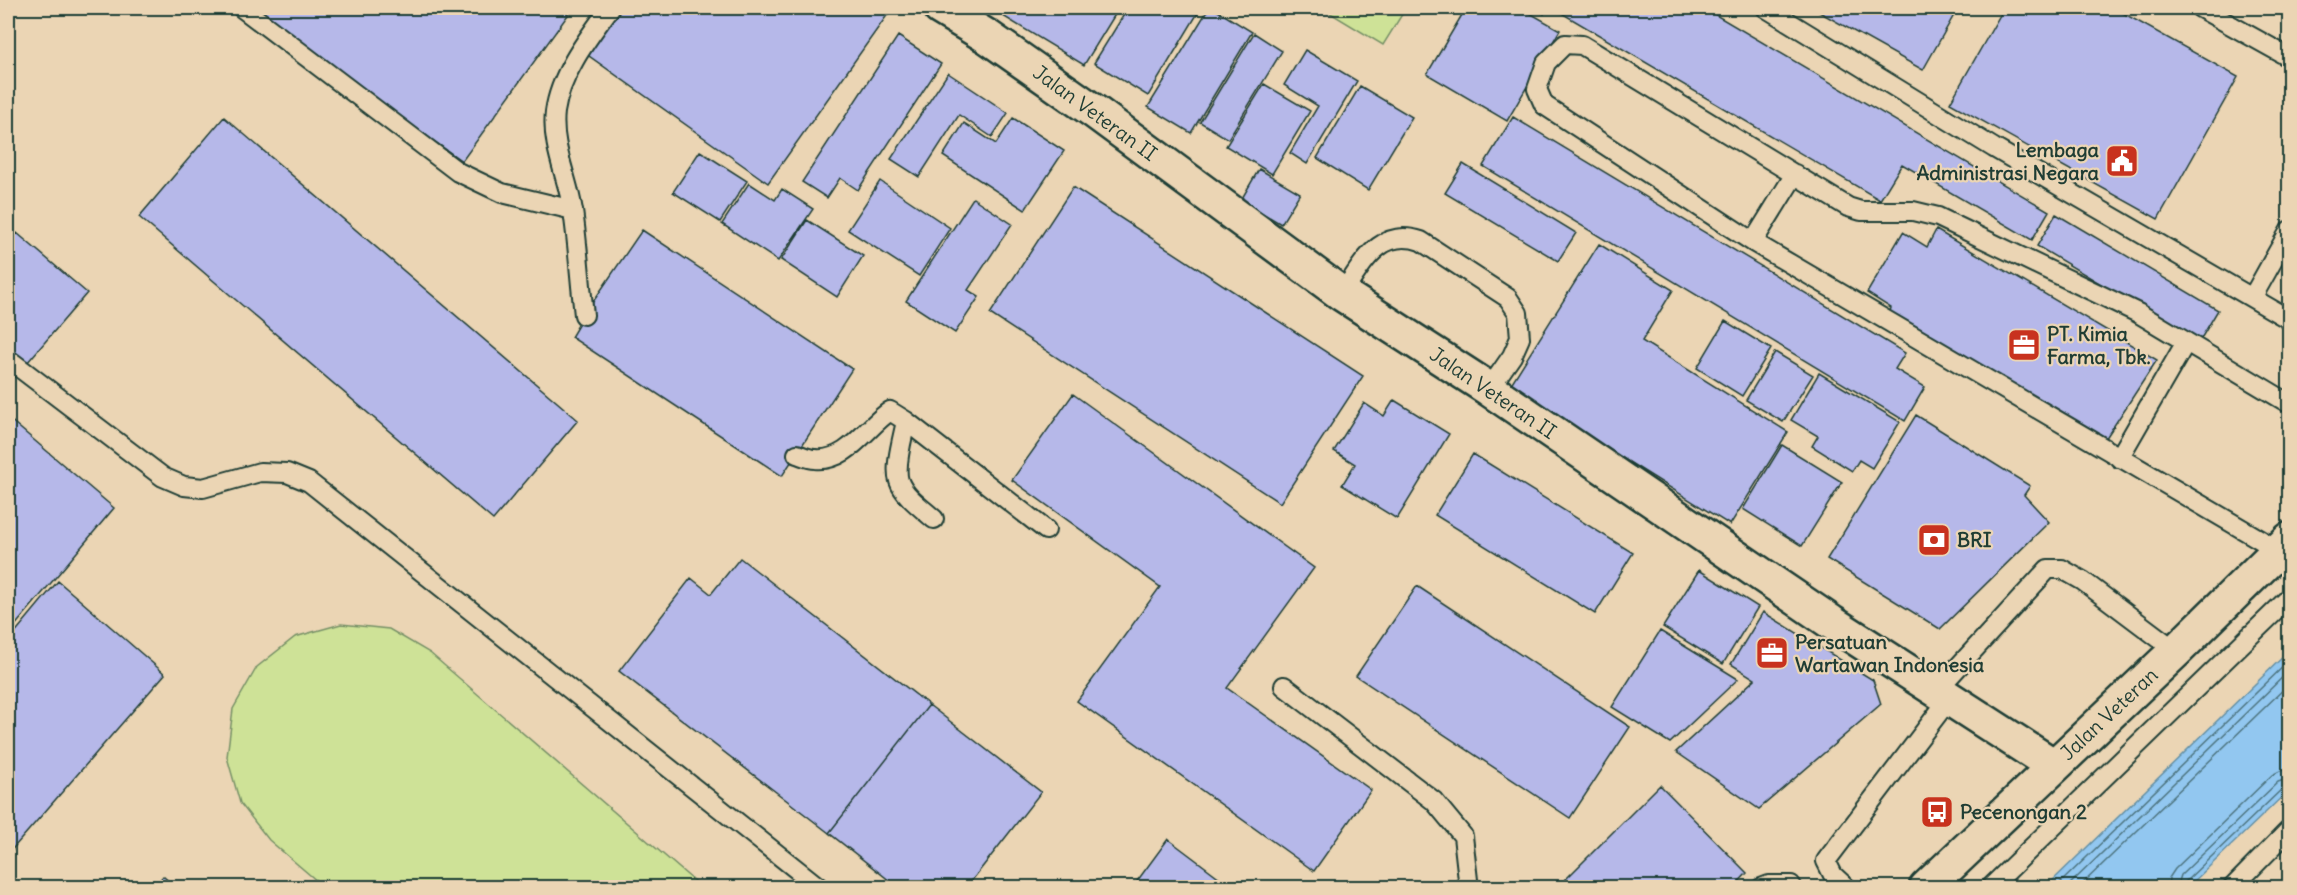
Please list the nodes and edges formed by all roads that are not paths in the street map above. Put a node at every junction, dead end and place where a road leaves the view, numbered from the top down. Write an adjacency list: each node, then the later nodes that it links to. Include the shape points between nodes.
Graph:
1 (242, 8): 8 (lane, via 458,172 502,193)
2 (610, 8): 8 (lane, via 566,76 555,111 555,135)
3 (1766, 8): 12 (lane, via 1994,148)
4 (2200, 8): 6 (lane)
5 (958, 13): 11 (street, Jalan Veteran II)
6 (2289, 58)
7 (1795, 174): 10 (lane); 10 (lane, via 1582,45 1565,44 1546,63 1537,89 1544,105); 15 (lane, via 1861,211 1913,212 1938,217 2138,313)
8 (573, 210): 13 (lane)
9 (2289, 230): 12 (lane)
10 (1753, 242): 21 (lane)
11 (1342, 294): 17 (street, Jalan Veteran II); 17 (lane, via 1381,244 1406,236 1421,241 1508,298 1518,313 1520,338)
12 (2252, 298): 14 (lane)
13 (584, 315)
14 (2289, 320)
15 (2186, 342): 18 (lane); 21 (lane)
16 (8, 359): 31 (lane, via 163,477 184,486 203,488 260,472 287,473 309,482)
17 (1489, 389): 28 (street, Jalan Veteran II)
18 (2289, 404)
19 (906, 421): 20 (lane, via 890,411 845,453 817,460); 22 (lane, via 898,481); 23 (lane)
20 (797, 454)
21 (2119, 458): 24 (lane)
22 (934, 519)
23 (1046, 530)
24 (2284, 545): 26 (street, Jalan Veteran)
25 (2289, 597): 37 (lane)
26 (2176, 651): 28 (lane, via 2084,581 2062,569 2049,569); 29 (street, Jalan Veteran)
27 (1284, 686): 32 (lane, via 1434,801 1463,836)
28 (1943, 695): 29 (street, Jalan Veteran II); 35 (lane, via 1826,861 1833,875)
29 (2054, 766): 36 (street, Jalan Veteran)
30 (2289, 829): 38 (lane)
31 (820, 888)
32 (1466, 888)
33 (1761, 888): 34 (lane)
34 (1792, 888)
35 (1847, 888)
36 (1926, 888)
37 (1990, 888)
38 (2232, 888)

